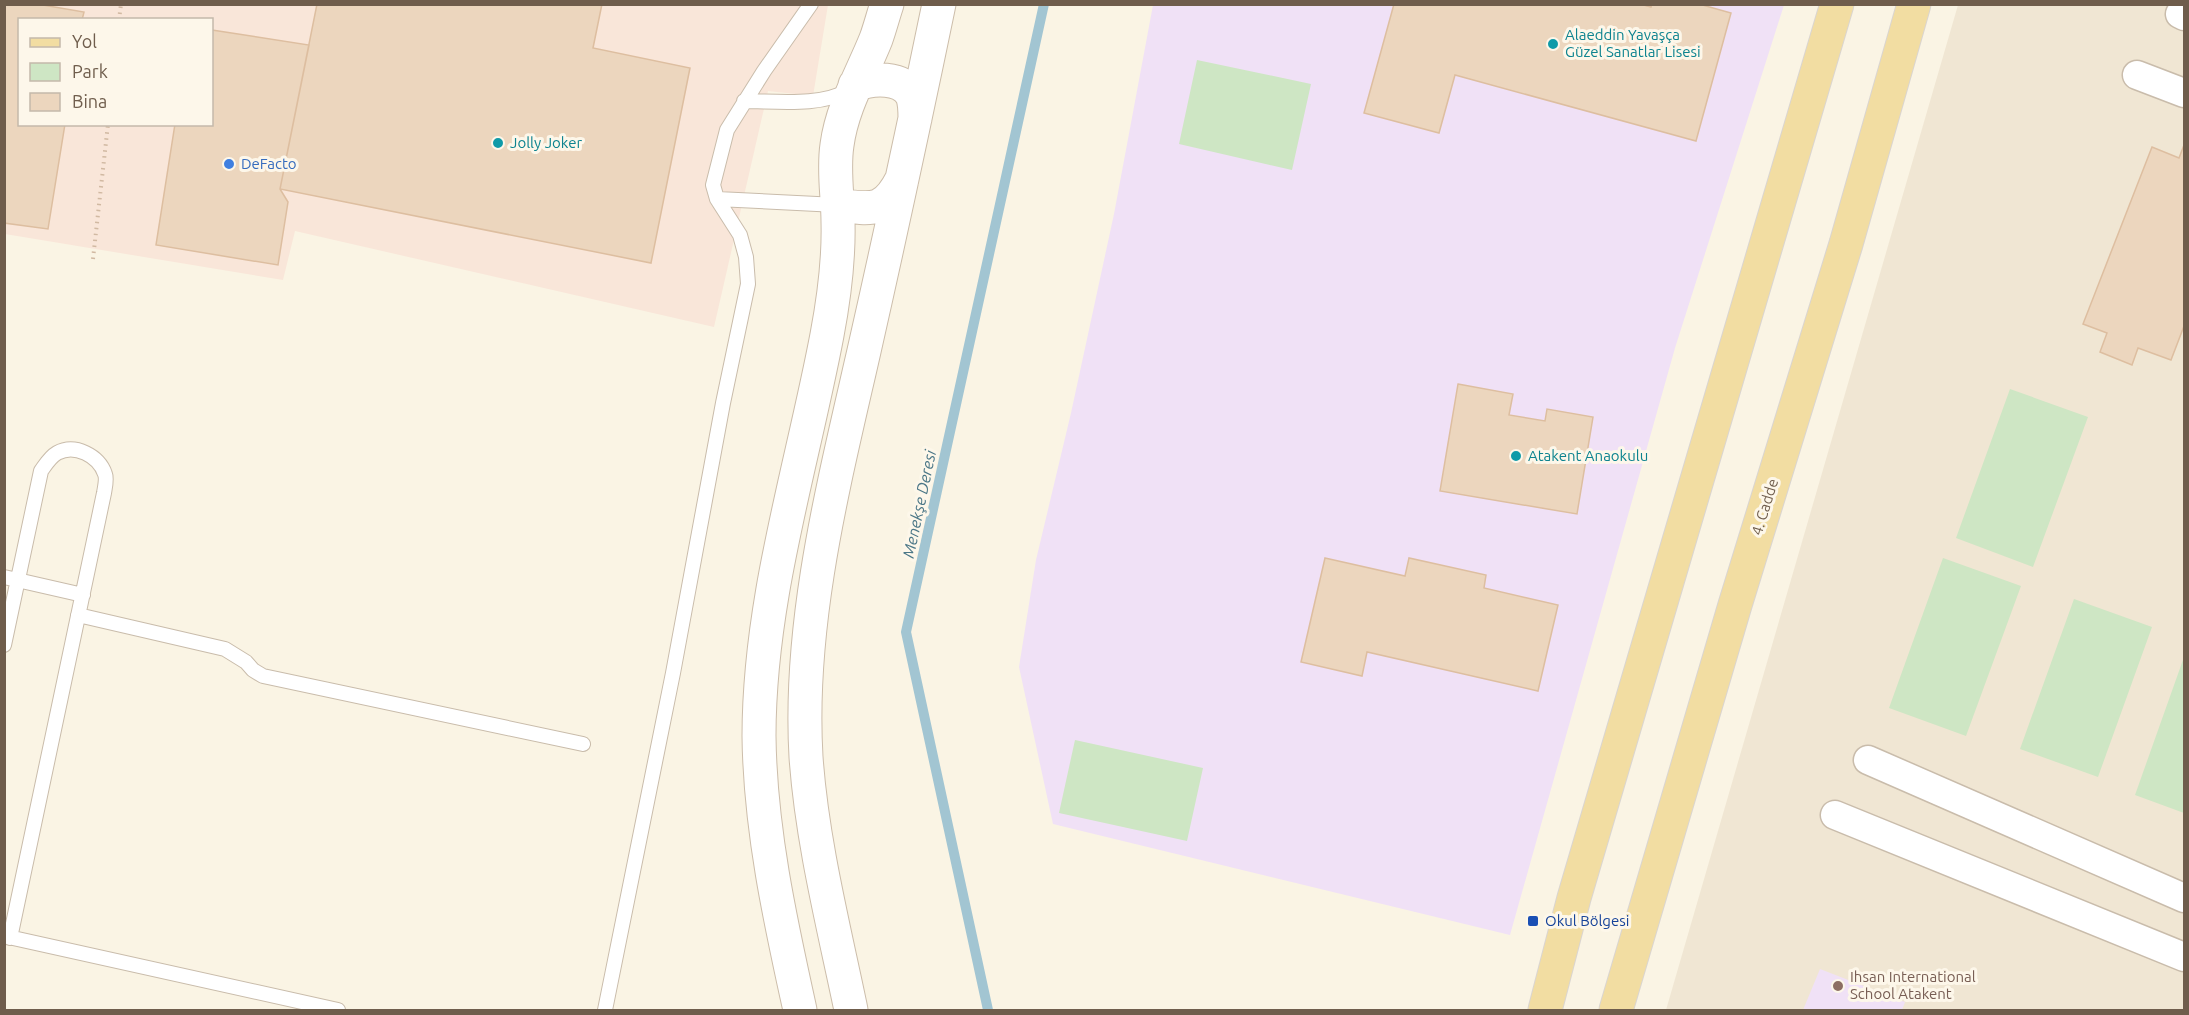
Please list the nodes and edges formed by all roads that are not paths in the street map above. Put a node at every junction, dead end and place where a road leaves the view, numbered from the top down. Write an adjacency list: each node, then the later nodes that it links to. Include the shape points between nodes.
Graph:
1 (811, 4): 9 (lane)
2 (887, 4): 7 (street)
3 (939, 4): 10 (street)
4 (1837, 4): 28 (main road, via 1577,887)
5 (1914, 4): 29 (main road, 4. Cadde)
6 (2138, 75): 8 (street)
7 (855, 85): 9 (lane, via 839,95 818,100); 10 (street, via 879,80 906,87 912,95); 13 (street, via 837,142)
8 (2184, 93)
9 (744, 101): 12 (lane, via 727,130 713,185)
10 (915, 119): 11 (street)
11 (902, 179): 13 (street, via 895,193 876,208); 27 (street, via 816,577 806,684 806,757 814,828)
12 (717, 199): 13 (lane); 25 (lane, via 740,235 748,284)
13 (837, 205): 26 (street, via 836,277 828,333 773,587 759,733 761,798 772,874)
14 (11, 578): 15 (lane); 15 (lane, via 41,471 58,452 69,449 87,453 99,462 106,476); 17 (lane)
15 (83, 595): 16 (lane)
16 (78, 615): 18 (lane, via 225,649 263,676); 22 (lane)
17 (4, 645)
18 (583, 744)
19 (1868, 760): 21 (street)
20 (1835, 815): 23 (street)
21 (2184, 897)
22 (7, 937): 24 (lane)
23 (2184, 957)
24 (339, 1011)
25 (605, 1011)
26 (800, 1011)
27 (851, 1011)
28 (1545, 1011)
29 (1616, 1011)

